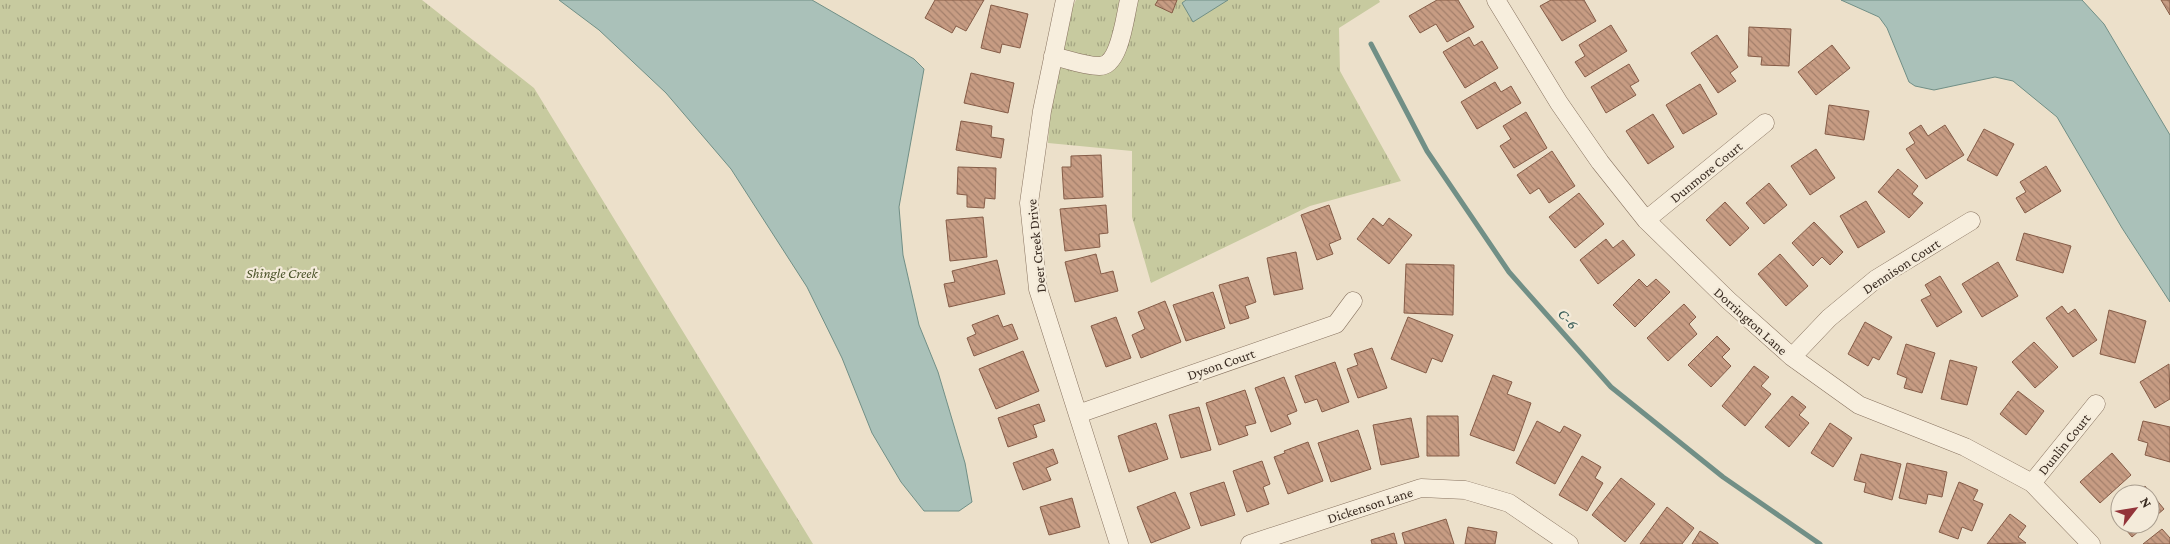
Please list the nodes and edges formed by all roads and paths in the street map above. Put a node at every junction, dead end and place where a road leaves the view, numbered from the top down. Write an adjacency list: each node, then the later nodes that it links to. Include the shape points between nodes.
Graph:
1 (1065, 0): 4 (street, Deer Creek Drive)
2 (1129, 0): 4 (street, via 1111,62 1100,66)
3 (1496, 0): 6 (street, Dorrington Lane, via 1559,103)
4 (1053, 56): 11 (street, Deer Creek Drive, via 1029,203 1038,290)
5 (1765, 123): 6 (street, Dunmore Court)
6 (1646, 220): 9 (street, Dorrington Lane)
7 (1971, 221): 9 (street, Dennison Court, via 1876,279 1829,318)
8 (1353, 301): 11 (street, Dyson Court, via 1336,324)
9 (1792, 357): 12 (street, Dorrington Lane, via 1859,405 1966,447)
10 (2096, 404): 12 (street, Dunlin Court)
11 (1078, 414): 13 (street, Deer Creek Drive)
12 (2032, 483): 16 (street, Dorrington Lane)
13 (1118, 544)
14 (1250, 544): 15 (street, Dickenson Lane, via 1421,488 1465,490 1509,503)
15 (1569, 544)
16 (2091, 544)

